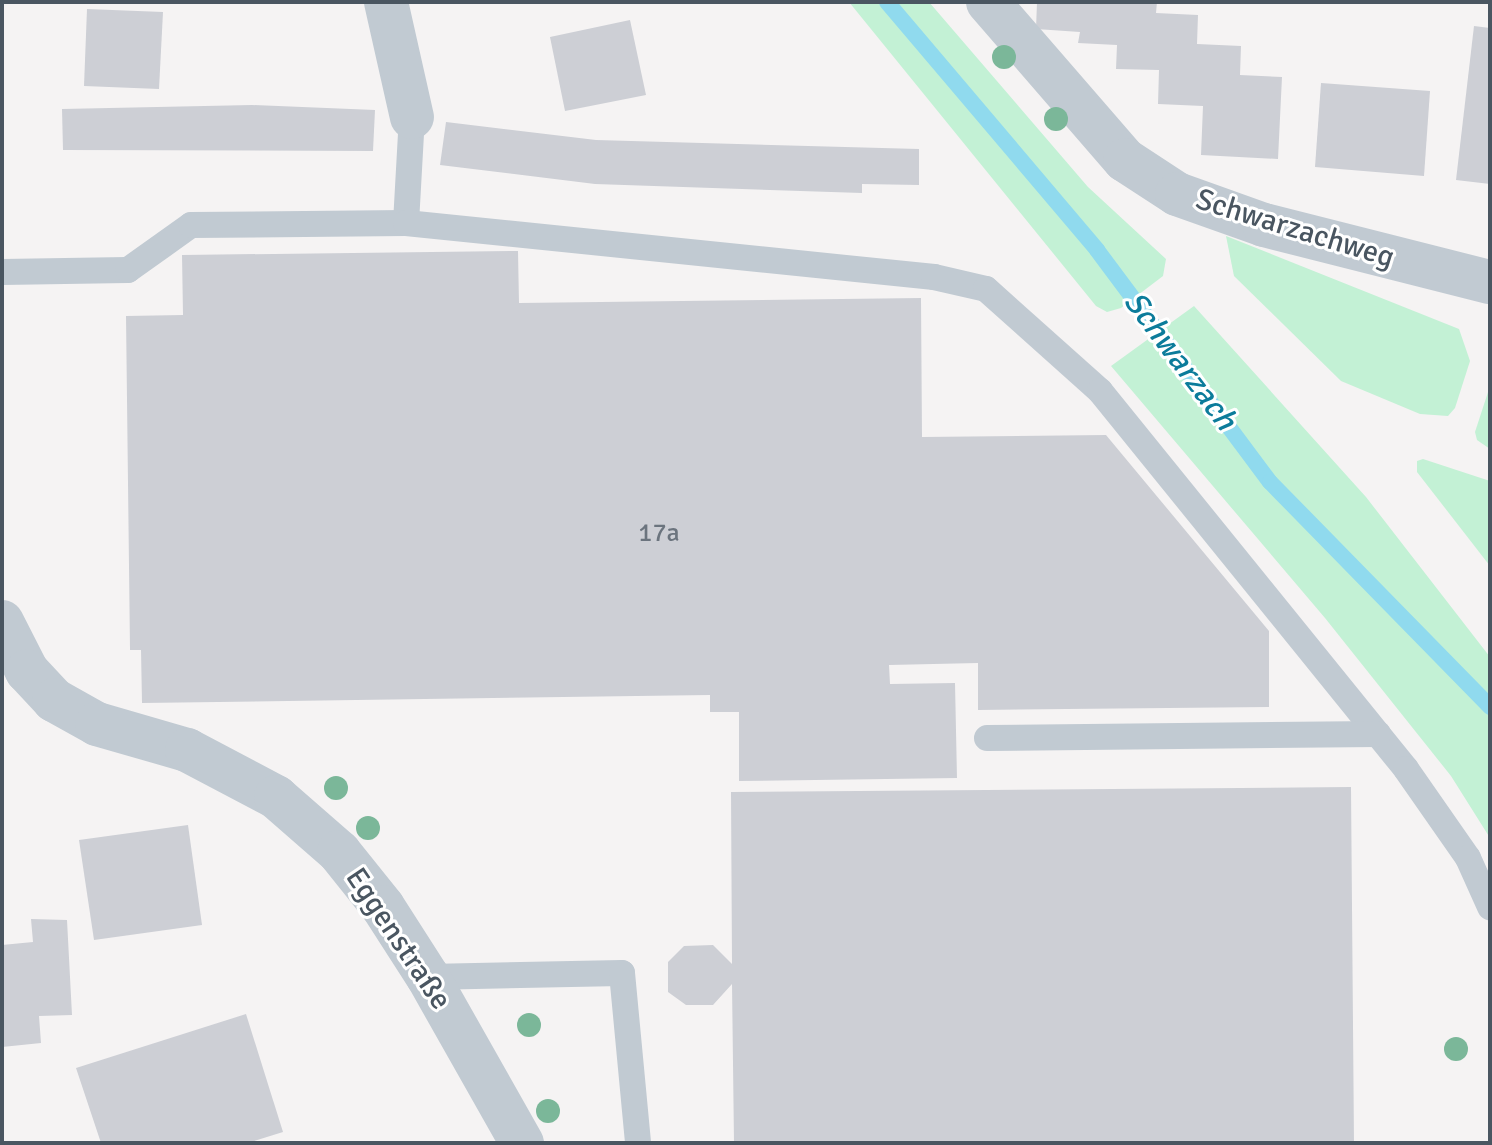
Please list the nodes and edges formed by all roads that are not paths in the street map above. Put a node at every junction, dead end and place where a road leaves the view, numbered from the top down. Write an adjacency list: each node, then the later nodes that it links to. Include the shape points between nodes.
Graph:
1 (386, 2): 3 (street)
2 (988, 2): 6 (street, Schwarzachweg, via 1125,160 1177,194 1264,225)
3 (412, 117): 4 (lane)
4 (406, 223): 5 (lane, via 191,225 128,270); 8 (lane, via 934,277 986,289 1100,391)
5 (2, 272)
6 (1490, 282)
7 (2, 622): 11 (street, Eggenstraße, via 27,671 54,700 97,724 187,750 276,797 339,852)
8 (1378, 734): 9 (lane); 10 (lane, via 1468,858)
9 (987, 738)
10 (1490, 907)
11 (428, 977): 12 (street, Eggenstraße); 13 (lane, via 622,973)
12 (522, 1143)
13 (638, 1143)

